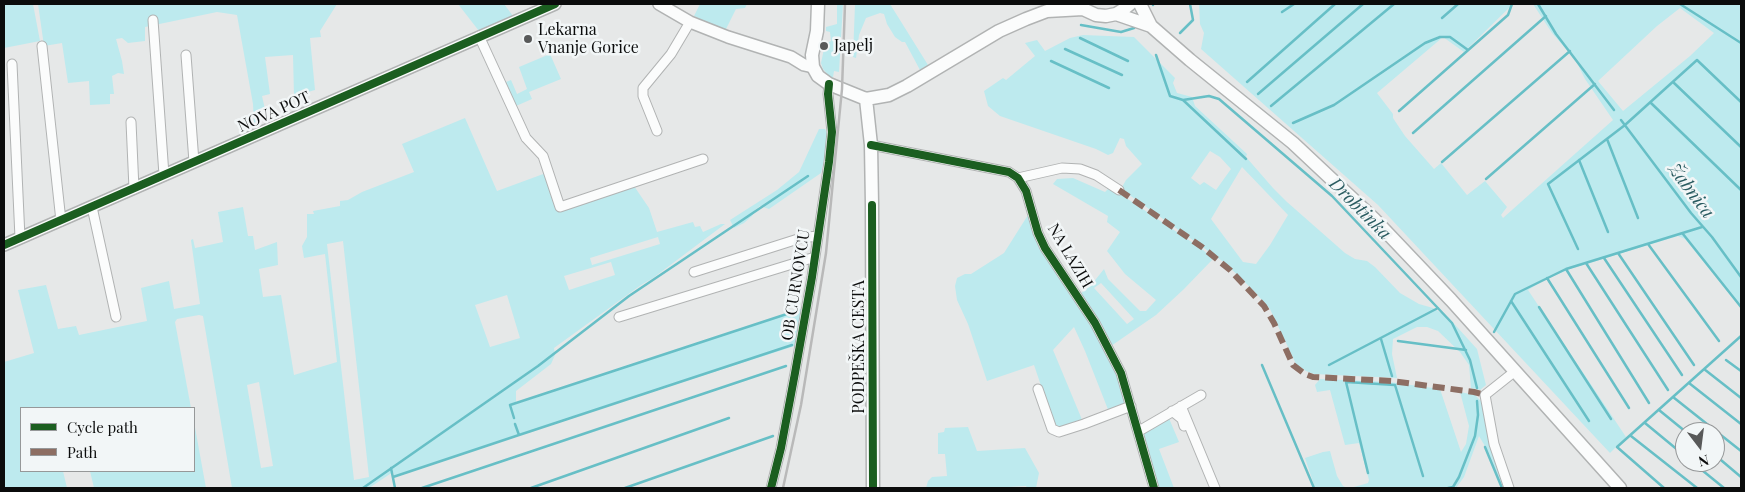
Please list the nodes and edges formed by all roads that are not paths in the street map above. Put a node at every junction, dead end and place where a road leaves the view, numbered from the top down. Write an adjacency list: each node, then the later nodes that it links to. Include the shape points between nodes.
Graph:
1 (555, 4): 12 (street, NOVA POT)
2 (659, 4): 10 (street)
3 (818, 4): 15 (main road)
4 (1130, 4): 8 (main road)
5 (1140, 4): 11 (main road)
6 (1081, 6): 7 (main road); 8 (main road, via 1096,15)
7 (1052, 8): 18 (main road, via 999,30 890,95)
8 (1116, 14): 11 (main road)
9 (153, 20): 24 (street)
10 (690, 22): 15 (street, via 728,37); 20 (street, via 671,54 643,88)
11 (1151, 26): 37 (main road, via 1293,143 1374,219)
12 (479, 36): 22 (street, via 526,138 543,156 560,207); 23 (street, NOVA POT)
13 (42, 46): 29 (street)
14 (186, 55): 23 (street)
15 (812, 61): 17 (main road, via 818,76)
16 (12, 64): 31 (street)
17 (829, 84): 18 (main road); 30 (street, OB CURNOVCU, via 832,132)
18 (866, 99): 21 (main road, PODPEŠKA CESTA)
19 (131, 122): 26 (street)
20 (657, 131)
21 (871, 145): 25 (street, via 1010,172); 45 (main road, PODPEŠKA CESTA)
22 (703, 159)
23 (194, 162): 24 (street, NOVA POT)
24 (164, 175): 26 (street, NOVA POT)
25 (1018, 178): 27 (street, via 1062,168 1080,169); 40 (street, NA LAZIH, via 1026,191 1038,234 1110,348 1122,373)
26 (134, 189): 28 (street, NOVA POT)
27 (1119, 190)
28 (92, 207): 29 (street, NOVA POT); 35 (street)
29 (61, 221): 31 (street, NOVA POT)
30 (817, 236): 33 (street, OB CURNOVCU); 34 (street, OB CURNOVCU)
31 (20, 238): 32 (street, NOVA POT)
32 (4, 245)
33 (814, 257): 36 (street, OB CURNOVCU); 44 (street, OB CURNOVCU, via 781,448)
34 (694, 272)
35 (116, 317)
36 (619, 317)
37 (1514, 372): 49 (street, via 1485,395 1494,444); 50 (main road)
38 (1038, 389): 40 (street, via 1052,429 1059,432)
39 (1201, 395): 41 (street)
40 (1131, 406): 43 (street, NA LAZIH)
41 (1181, 406): 42 (street); 48 (street)
42 (1172, 411): 43 (street); 47 (street, via 1182,420)
43 (1139, 431): 46 (street, NA LAZIH)
44 (771, 488)
45 (873, 488)
46 (1154, 488)
47 (1208, 488)
48 (1215, 488)
49 (1509, 488)
50 (1620, 488)

